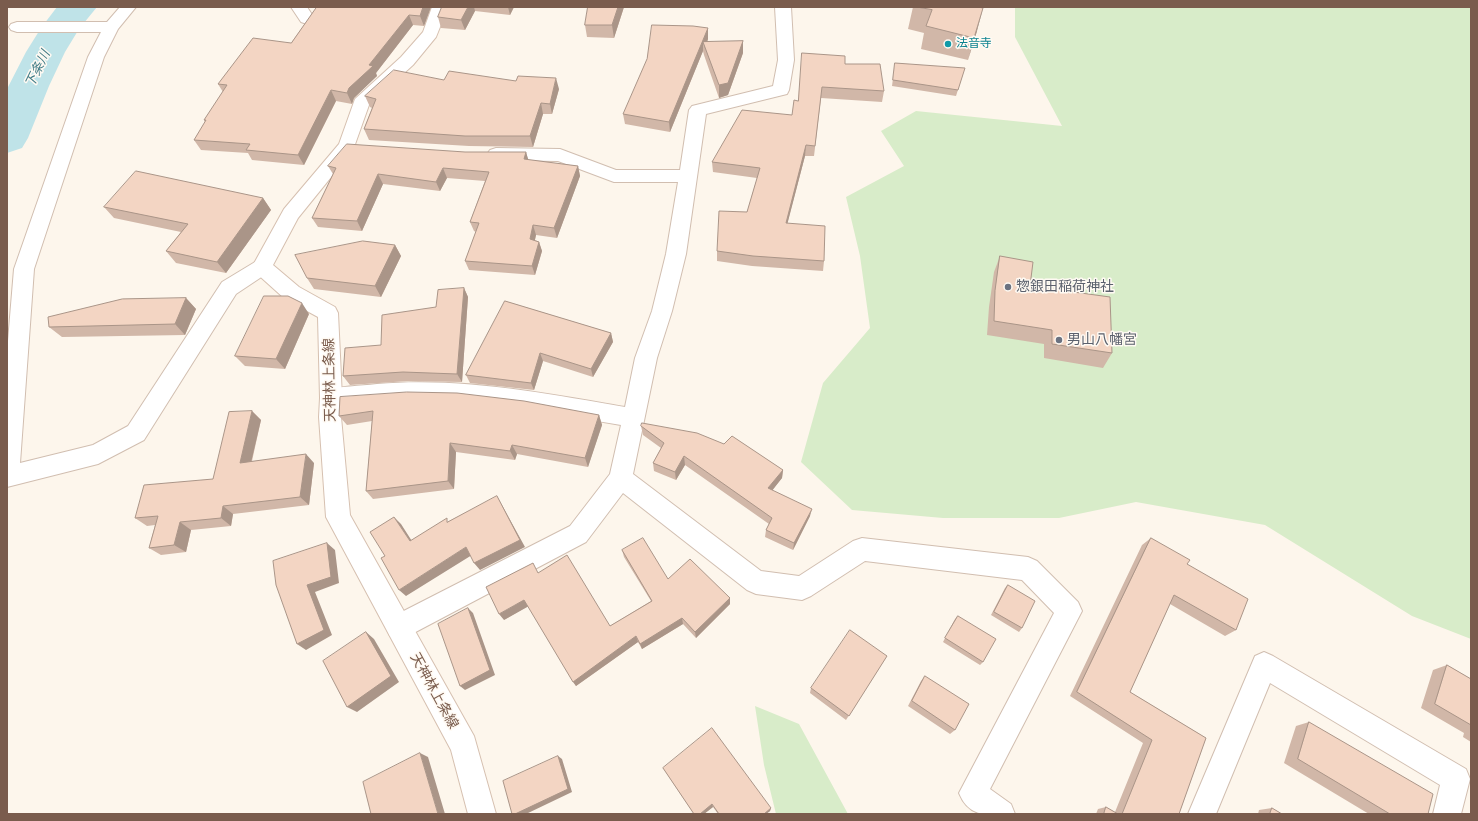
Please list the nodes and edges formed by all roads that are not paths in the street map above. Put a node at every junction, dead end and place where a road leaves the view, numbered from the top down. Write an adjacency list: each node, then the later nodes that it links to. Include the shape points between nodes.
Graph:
1 (128, 7): 5 (street)
2 (440, 7): 6 (street, via 430,32 408,61 360,103)
3 (783, 7): 9 (street, via 786,60 780,90 698,110)
4 (17, 27): 5 (street)
5 (111, 27): 13 (street, via 96,57 24,269)
6 (347, 146): 7 (street); 10 (street, via 291,214)
7 (368, 147)
8 (476, 154): 9 (street, via 560,156 614,176)
9 (687, 176): 12 (street, via 676,254 662,311 646,358)
10 (262, 268): 11 (street, 天神林上条線, via 292,293 328,313); 13 (street, via 228,288 136,433 98,454)
11 (332, 398): 12 (street, via 362,394 440,391 509,398); 15 (street, 天神林上条線, via 330,417 338,516)
12 (634, 418): 14 (street)
13 (7, 477)
14 (621, 478): 15 (street, via 578,534); 17 (street, via 756,582 802,588 862,549 1028,569 1069,611 973,793)
15 (399, 627): 16 (street, 天神林上条線, via 464,746)
16 (482, 814)
17 (1001, 814)
18 (1202, 814): 19 (street, via 1264,665 1456,779)
19 (1447, 814)

